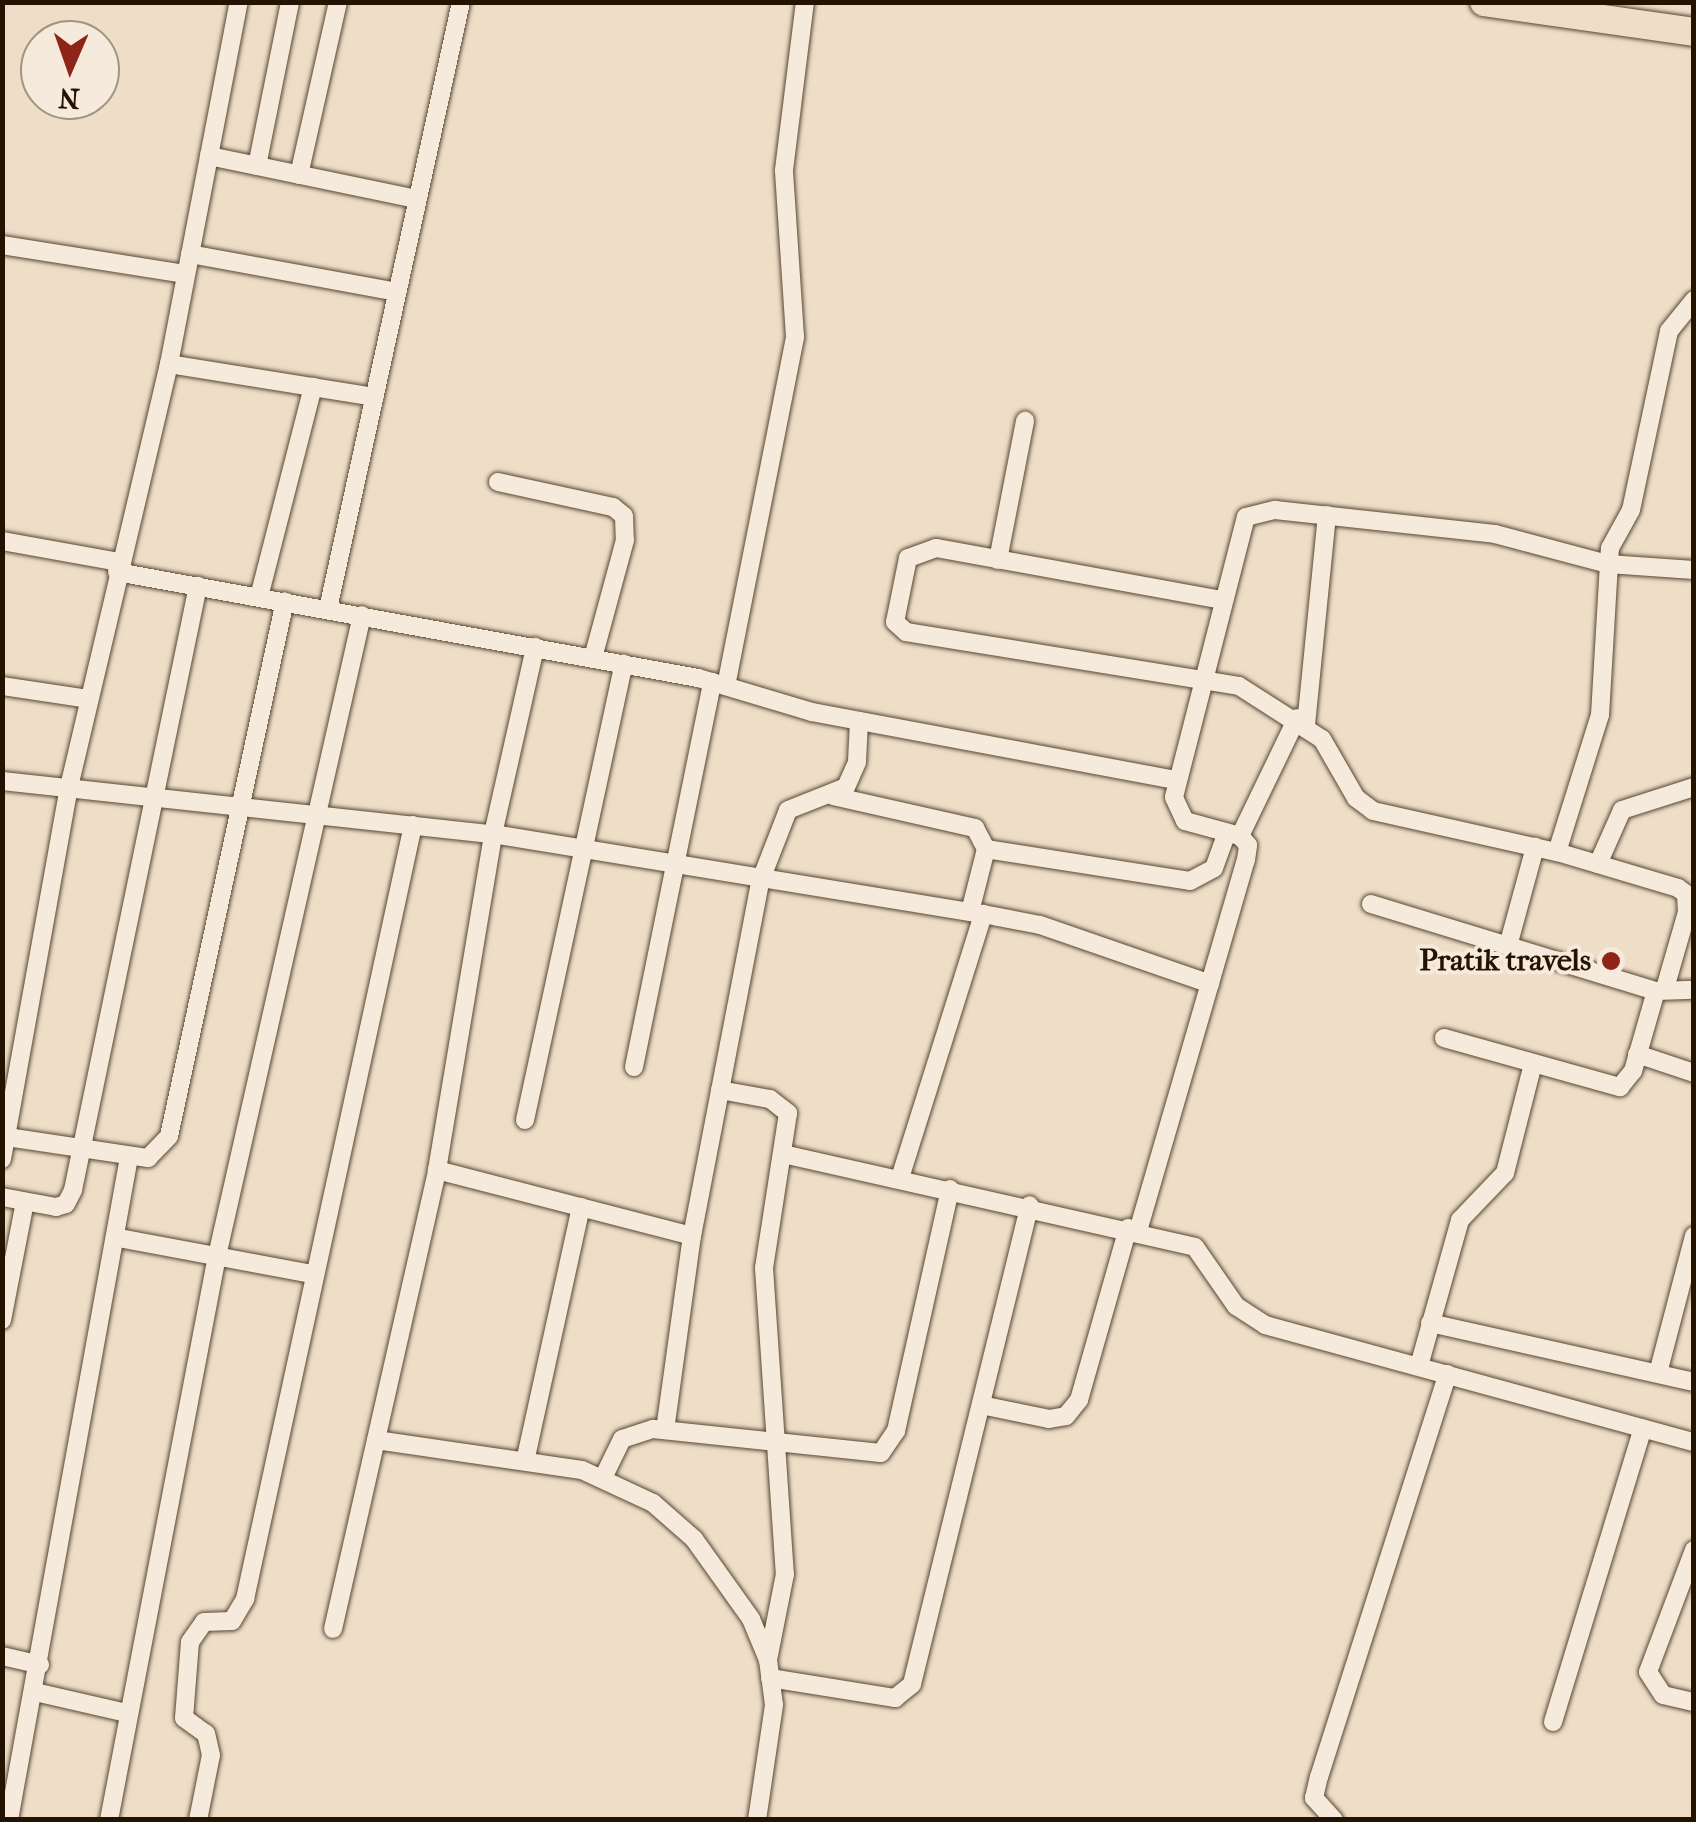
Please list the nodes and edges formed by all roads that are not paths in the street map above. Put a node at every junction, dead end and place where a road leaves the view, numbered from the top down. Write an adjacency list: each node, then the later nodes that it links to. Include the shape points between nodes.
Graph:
1 (239, 2): 8 (street)
2 (290, 2): 9 (street)
3 (338, 2): 10 (street)
4 (461, 2): 11 (street)
5 (805, 2): 39 (street, via 784,170 795,337)
6 (1484, 2): 7 (highway)
7 (1694, 32)
8 (209, 156): 9 (street); 13 (street)
9 (258, 166): 10 (street)
10 (300, 175): 11 (street)
11 (417, 199): 15 (street)
12 (2, 245): 14 (street)
13 (190, 254): 14 (street); 15 (street)
14 (186, 274): 17 (street)
15 (396, 292): 19 (street)
16 (1694, 300): 26 (street, via 1669,330 1636,492)
17 (169, 364): 18 (street); 27 (street)
18 (313, 387): 19 (street); 30 (street)
19 (374, 397): 33 (street)
20 (1026, 422): 25 (street)
21 (498, 482): 36 (street, via 613,507 624,516 625,540)
22 (1327, 515): 26 (street, via 1496,534); 31 (street, via 1275,510 1246,518); 43 (street)
23 (3, 541): 24 (street); 27 (street)
24 (2, 549)
25 (998, 560): 31 (street); 38 (street, via 936,548 908,558 898,628)
26 (1608, 564): 28 (street); 58 (street, via 1600,715)
27 (118, 567): 29 (street); 41 (street)
28 (1694, 570)
29 (198, 586): 30 (street); 48 (street)
30 (259, 596): 32 (street)
31 (1222, 600): 38 (street)
32 (285, 601): 33 (street); 50 (street)
33 (328, 608): 34 (street)
34 (362, 615): 35 (street); 51 (street)
35 (535, 647): 36 (street); 53 (street)
36 (593, 658): 37 (street)
37 (624, 664): 39 (street); 57 (street)
38 (1203, 676): 43 (street, via 1239,686); 44 (street)
39 (719, 684): 42 (street); 60 (street)
40 (2, 686): 41 (street)
41 (89, 700): 46 (street)
42 (859, 721): 44 (street); 49 (street, via 853,776)
43 (1301, 722): 54 (street); 55 (street, via 1336,760 1356,798 1374,811)
44 (1177, 780): 54 (street, via 1174,797 1185,821)
45 (2, 781): 46 (street)
46 (69, 787): 48 (street); 75 (street)
47 (1694, 787): 59 (street, via 1622,810)
48 (156, 796): 50 (street); 76 (street)
49 (833, 796): 56 (street, via 960,822 976,828); 61 (street, via 788,810)
50 (240, 806): 51 (street); 78 (street, via 168,1136 159,1152)
51 (320, 818): 52 (street); 91 (street)
52 (414, 826): 53 (street); 92 (street)
53 (493, 834): 57 (street); 80 (street)
54 (1234, 835): 56 (street, via 1214,868 1190,881); 65 (street, via 1248,845 1246,860)
55 (1535, 847): 58 (street); 64 (street)
56 (986, 849): 63 (street)
57 (588, 851): 60 (street); 74 (street)
58 (1556, 852): 59 (street)
59 (1598, 864): 66 (street, via 1686,894)
60 (678, 868): 61 (street); 71 (street)
61 (760, 882): 63 (street); 73 (street)
62 (1371, 904): 64 (street)
63 (976, 913): 65 (street, via 1040,926); 81 (street)
64 (1508, 946): 66 (street)
65 (1210, 984): 87 (street)
66 (1661, 990): 67 (street); 69 (street)
67 (1694, 990)
68 (1444, 1038): 70 (street)
69 (1637, 1054): 70 (street, via 1620,1087); 72 (street)
70 (1533, 1064): 94 (street, via 1504,1173 1460,1220)
71 (634, 1067)
72 (1694, 1073)
73 (720, 1090): 77 (street, via 781,1104 788,1113); 88 (street)
74 (525, 1120)
75 (7, 1137): 76 (street); 79 (street)
76 (80, 1150): 78 (street); 84 (street, via 66,1204)
77 (782, 1154): 81 (street); 104 (street, via 764,1268)
78 (129, 1157): 90 (street)
79 (2, 1159)
80 (436, 1170): 86 (street); 102 (street)
81 (900, 1178): 82 (street)
82 (950, 1188): 85 (street); 104 (street, via 890,1444 866,1454)
83 (2, 1196): 84 (street)
84 (25, 1202): 93 (street)
85 (1030, 1205): 87 (street); 99 (street)
86 (581, 1208): 88 (street); 105 (street)
87 (1133, 1230): 95 (street, via 1195,1247 1245,1316 1293,1335); 99 (street, via 1079,1400 1066,1416)
88 (692, 1236): 101 (street)
89 (1694, 1236): 97 (street)
90 (118, 1238): 91 (street); 110 (street)
91 (217, 1256): 92 (street); 114 (street)
92 (312, 1274): 118 (street, via 245,1598 232,1621 204,1622 190,1642 184,1718 206,1734 211,1756)
93 (2, 1320)
94 (1430, 1323): 95 (street); 97 (street)
95 (1419, 1366): 96 (street)
96 (1448, 1374): 100 (street); 120 (street, via 1319,1777 1314,1798)
97 (1658, 1374): 98 (street)
98 (1694, 1382)
99 (981, 1405): 111 (street, via 905,1693 878,1696)
100 (1643, 1428): 103 (street); 115 (street)
101 (664, 1430): 104 (street); 106 (street, via 635,1431 622,1439)
102 (376, 1440): 105 (street); 108 (street)
103 (1694, 1442)
104 (772, 1443): 111 (street, via 785,1574)
105 (526, 1458): 106 (street)
106 (603, 1478): 111 (street, via 653,1502 694,1539 752,1619)
107 (1694, 1550): 113 (street, via 1648,1672 1662,1695)
108 (333, 1629)
109 (2, 1656): 110 (street)
110 (40, 1665): 112 (street)
111 (769, 1669): 119 (street, via 770,1757)
112 (36, 1692): 114 (street); 116 (street)
113 (1694, 1702)
114 (126, 1714): 117 (street)
115 (1553, 1722)
116 (9, 1820)
117 (109, 1820)
118 (198, 1820)
119 (757, 1820)
120 (1334, 1820)

